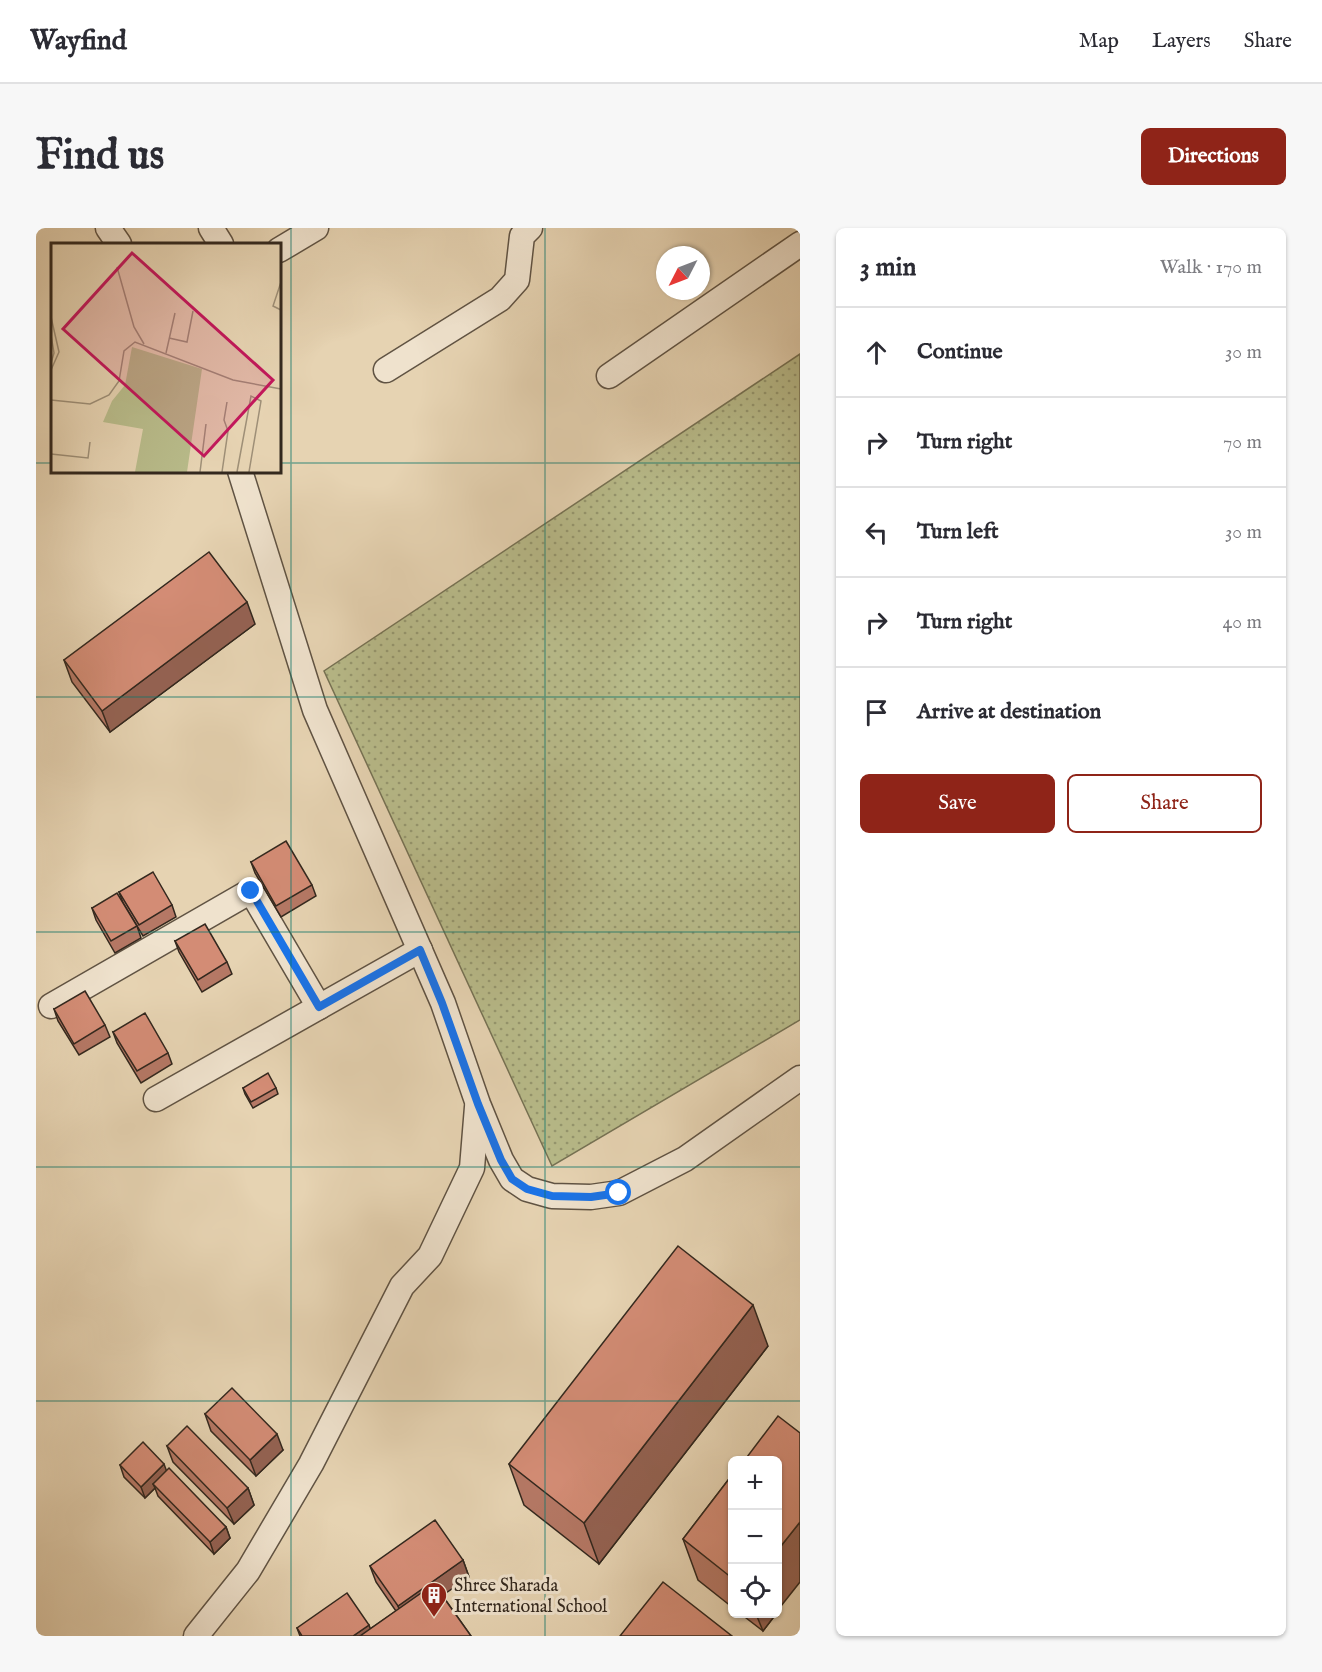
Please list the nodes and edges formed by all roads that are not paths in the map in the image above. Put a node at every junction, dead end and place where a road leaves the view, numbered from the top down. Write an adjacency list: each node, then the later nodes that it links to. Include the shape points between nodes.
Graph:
1 (108, 228): 5 (street)
2 (211, 228): 6 (street)
3 (316, 228): 8 (street)
4 (530, 228): 9 (street, via 522,236 517,280 500,299)
5 (117, 243)
6 (220, 243)
7 (800, 244): 10 (street)
8 (280, 249)
9 (386, 370)
10 (609, 376)
11 (240, 472): 12 (street, via 315,710)
12 (420, 950): 14 (street); 17 (street)
13 (51, 1006): 14 (street, via 251,891)
14 (319, 1007): 16 (street)
15 (800, 1078): 17 (street, via 685,1158 619,1193 591,1197 552,1196 527,1189 512,1179)
16 (156, 1099)
17 (478, 1104): 18 (street, via 471,1168 430,1256 402,1286 311,1464 248,1571)
18 (196, 1636)

